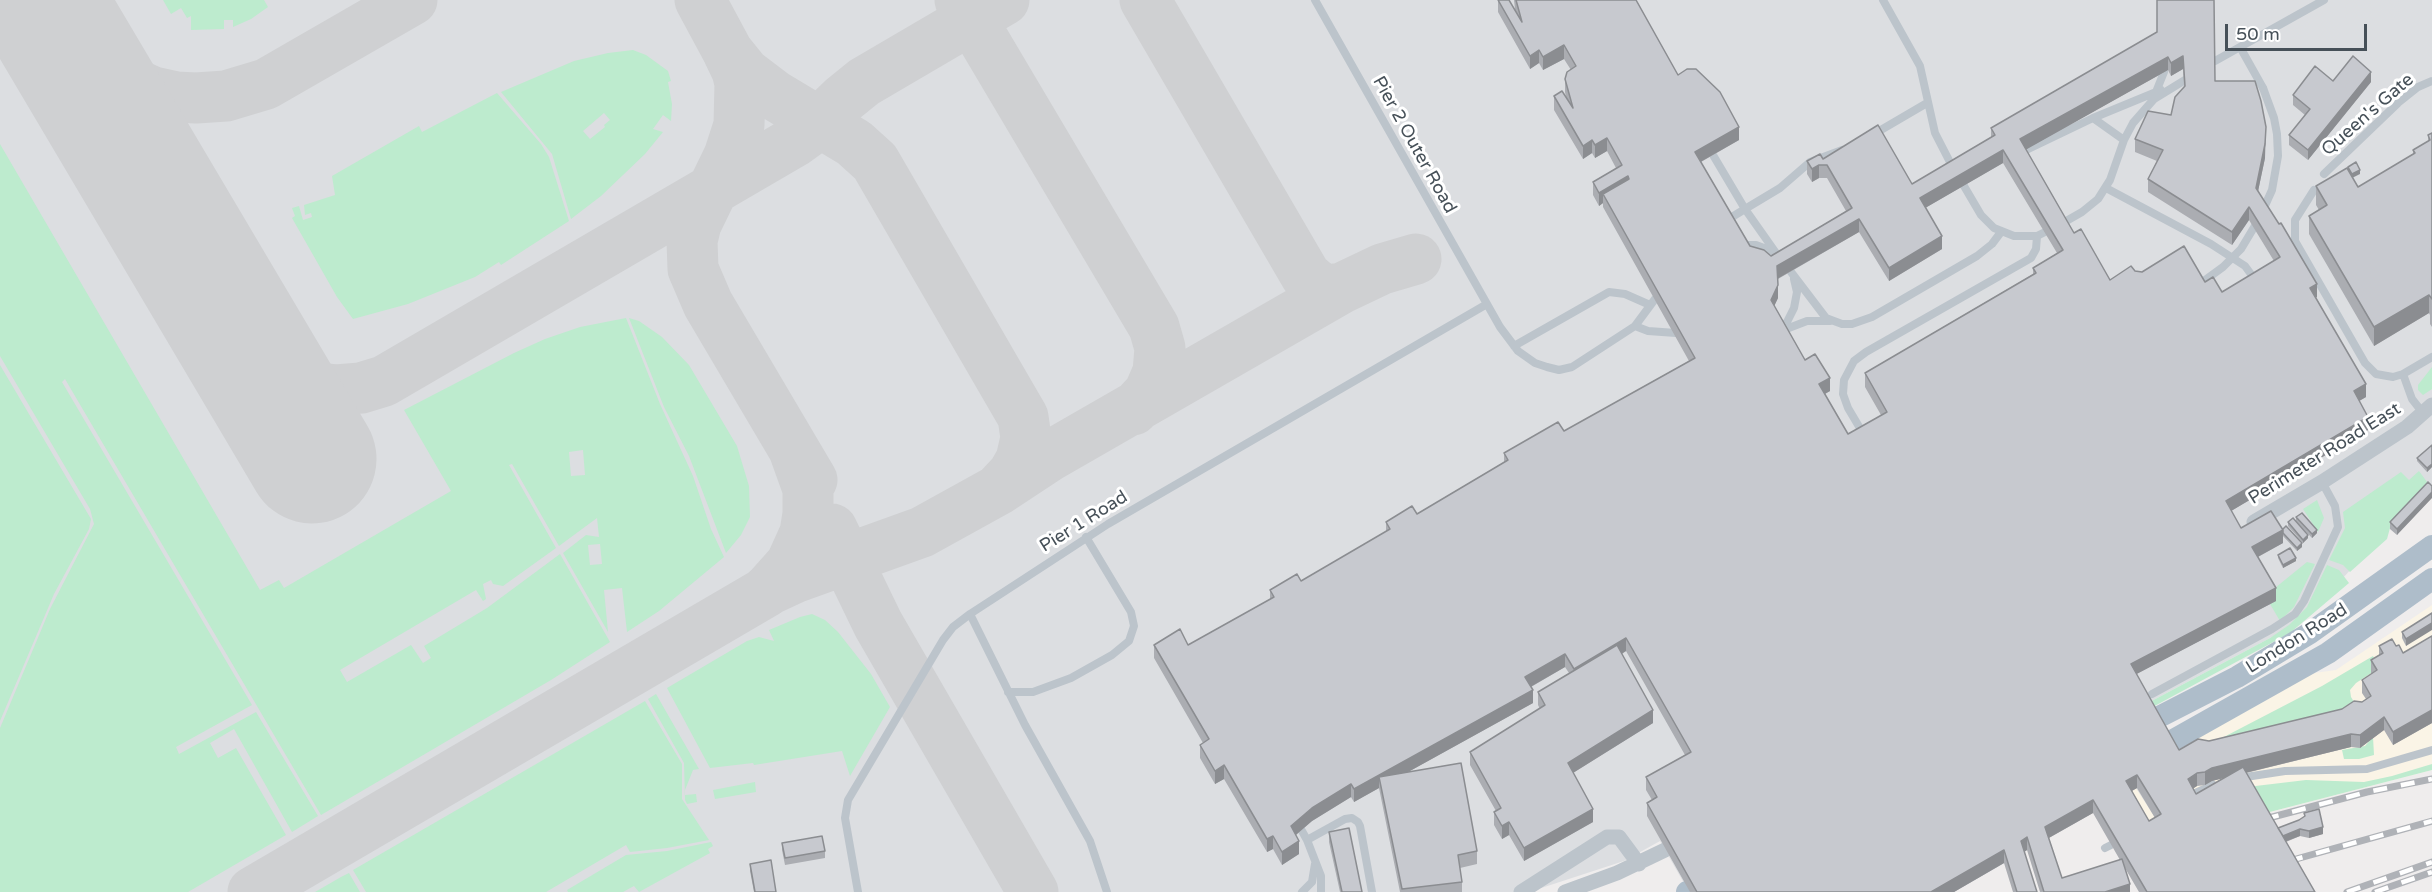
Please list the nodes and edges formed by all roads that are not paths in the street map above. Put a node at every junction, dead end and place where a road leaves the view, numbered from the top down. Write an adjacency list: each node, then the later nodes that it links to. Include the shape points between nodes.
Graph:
1 (1315, 0): 32 (lane, Pier 2 Outer Road)
2 (1882, 0): 11 (lane, via 1920,66)
3 (2321, 1): 4 (lane)
4 (2240, 47): 5 (lane); 31 (lane, bridge, via 2274,118 2278,145 2275,177 2268,201 2241,249)
5 (2215, 61)
6 (2164, 72): 10 (lane)
7 (2185, 80): 9 (lane)
8 (2432, 81): 19 (lane, Queen's Gate, via 2398,103)
9 (2176, 83): 10 (lane); 14 (lane, via 2146,106)
10 (2156, 92): 12 (lane)
11 (1927, 103): 13 (lane); 18 (lane, via 1935,133)
12 (2093, 118): 14 (lane); 16 (lane)
13 (1870, 136)
14 (2124, 141): 21 (lane)
15 (1848, 148): 23 (lane, via 1810,162 1780,188)
16 (2020, 153)
17 (1713, 155): 23 (lane)
18 (1955, 171)
19 (2324, 174)
20 (1964, 186): 26 (lane, via 1987,222)
21 (2106, 188): 25 (lane, via 2092,204); 30 (lane, via 2241,263)
22 (2314, 190): 38 (lane, via 2295,220 2296,244 2369,369 2384,376)
23 (1745, 209): 24 (lane); 28 (lane)
24 (1727, 220)
25 (2061, 224)
26 (2001, 232): 33 (lane, via 1977,256 1872,317 1852,324); 40 (lane, via 2014,236 2041,234 2035,254 1850,365 1844,394)
27 (1742, 245): 28 (lane, via 1760,246)
28 (1780, 258): 29 (lane)
29 (1791, 272): 33 (lane); 33 (lane, via 1796,303 1780,331 1807,321)
30 (2258, 284)
31 (2190, 290)
32 (1487, 304): 36 (lane, Pier 2 Outer Road); 43 (lane, Pier 1 Road)
33 (1832, 321)
34 (1635, 326): 35 (lane); 36 (lane, via 1567,369 1541,365); 36 (lane, via 1653,302 1608,292)
35 (1676, 333)
36 (1514, 346)
37 (2432, 357): 38 (lane)
38 (2403, 374): 39 (lane, via 2412,399)
39 (2428, 409): 41 (street, Perimeter Road East)
40 (1866, 437)
41 (2322, 482): 42 (street, Perimeter Road East); 48 (lane, via 2335,506 2338,526 2295,614)
42 (2236, 532)
43 (1086, 537): 46 (lane, Pier 1 Road); 47 (lane, via 1131,612 1134,626 1129,641 1112,656 1071,678 1033,692)
44 (2432, 546): 49 (main road, London Road, via 2310,633 2237,677)
45 (2432, 579): 50 (main road, London Road, via 2328,653)
46 (970, 614): 47 (lane); 57 (lane, Pier 1 Road, via 943,640 848,800 845,818)
47 (1008, 692): 58 (lane, via 1090,841)
48 (2152, 694)
49 (2155, 719)
50 (2168, 743)
51 (2432, 750): 52 (lane, via 2367,769 2285,771 2226,782)
52 (2189, 796)
53 (1302, 831): 54 (lane)
54 (1309, 844): 59 (lane, via 1315,871 1312,882); 60 (lane, via 1321,876); 61 (lane, via 1345,819 1356,819)
55 (1665, 850): 56 (street)
56 (1639, 864): 62 (street, via 1622,839 1612,836); 63 (street)
57 (858, 892)
58 (1107, 892)
59 (1302, 892)
60 (1321, 892)
61 (1372, 892)
62 (1521, 892)
63 (1565, 892)

